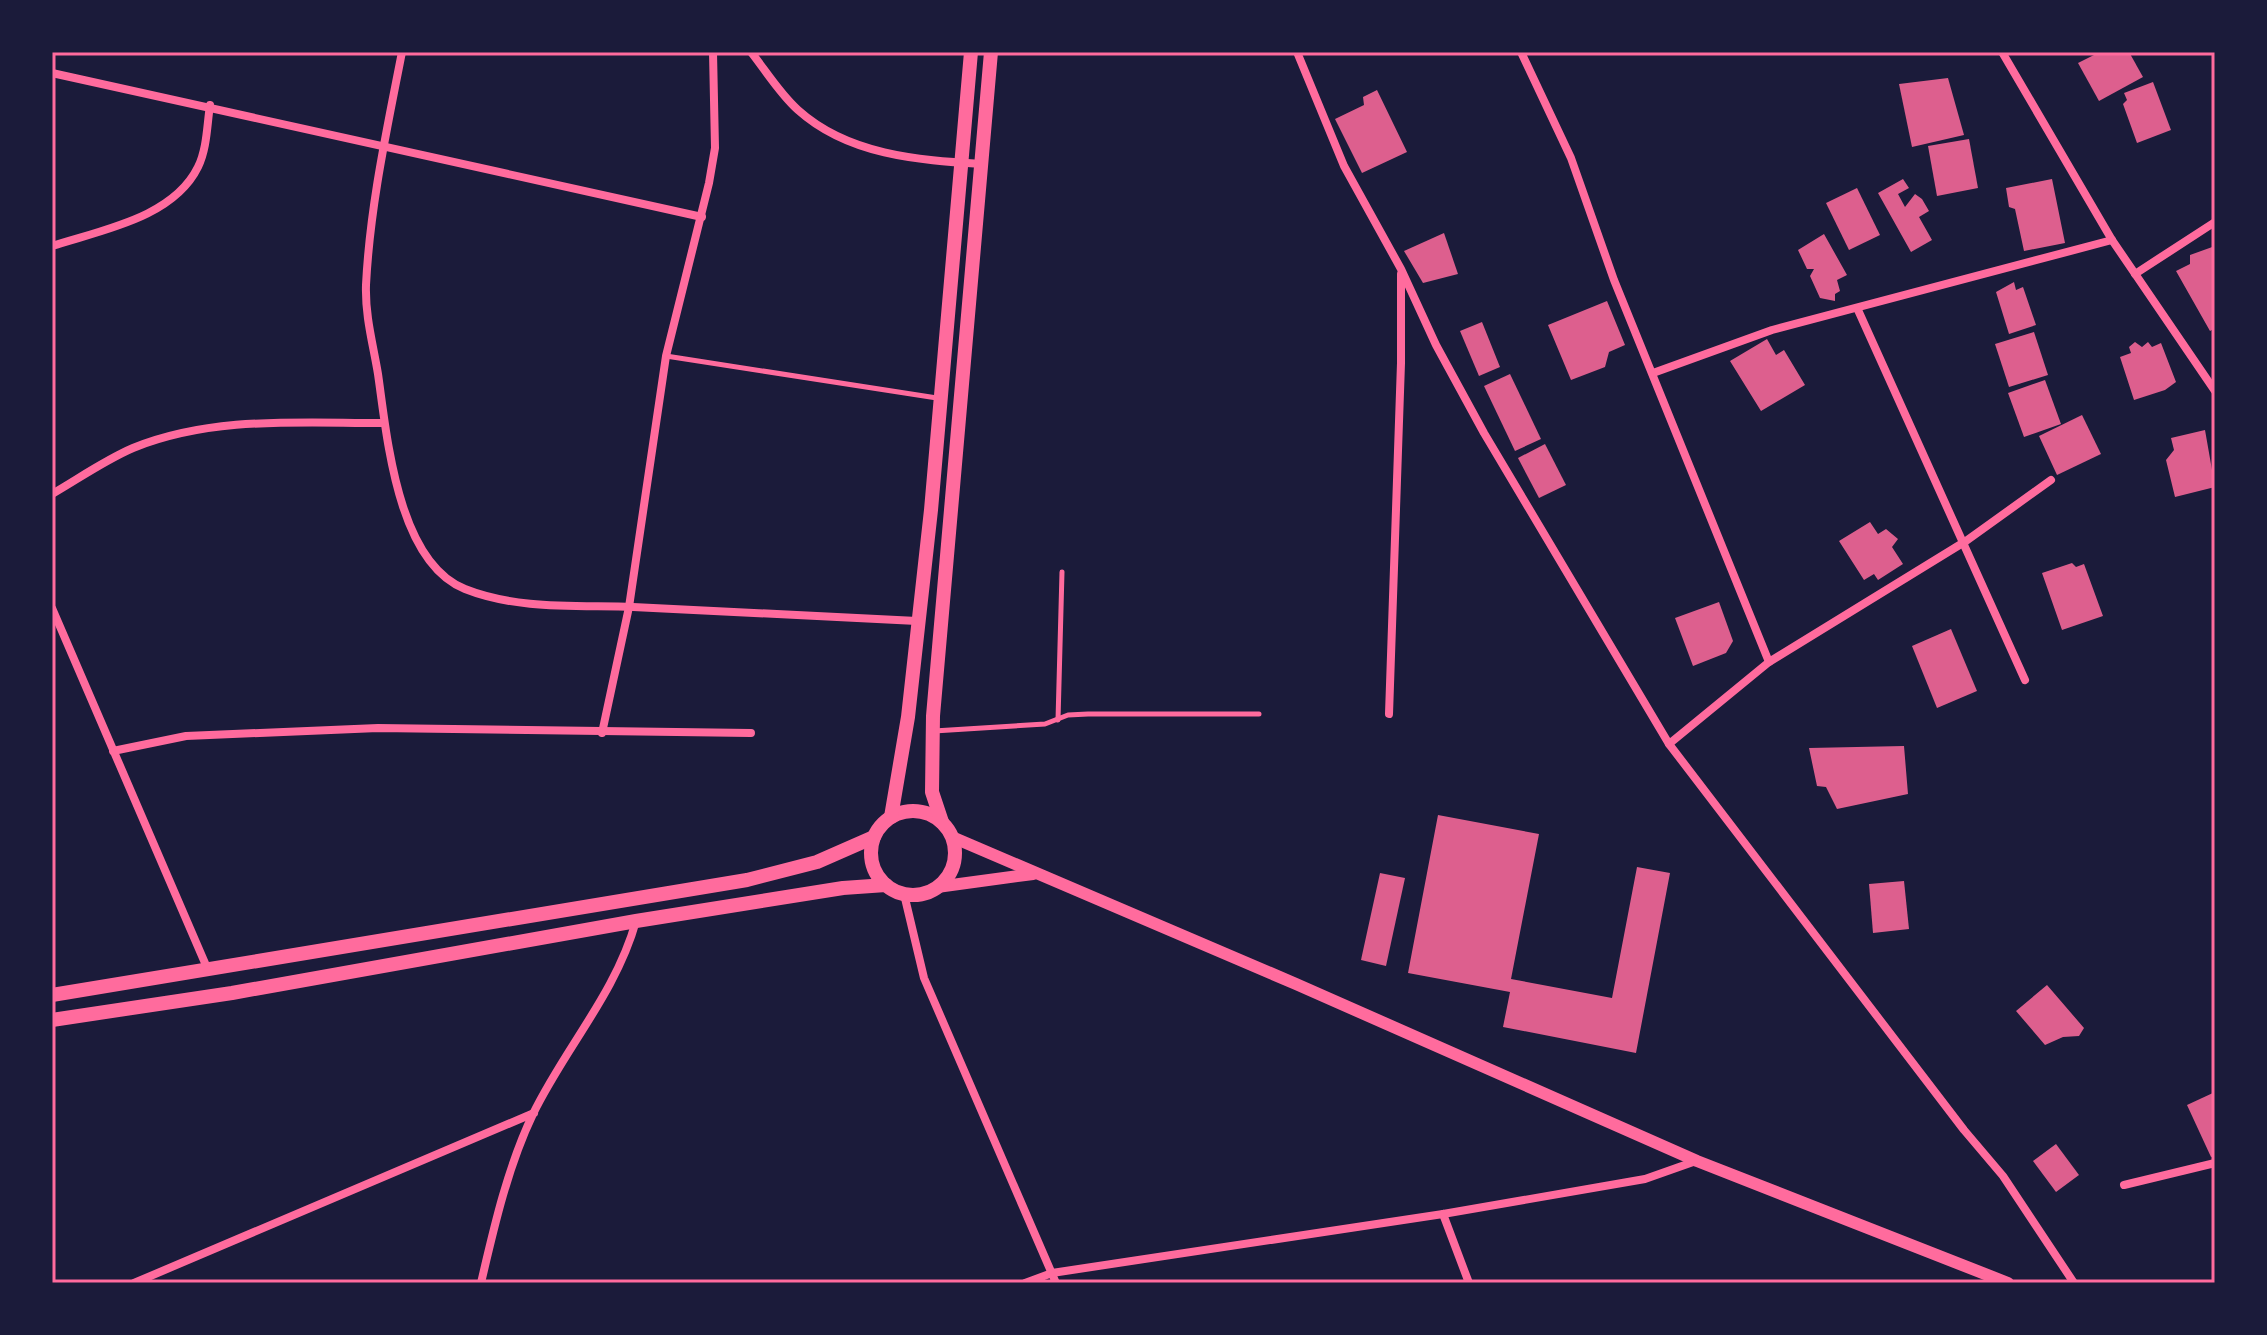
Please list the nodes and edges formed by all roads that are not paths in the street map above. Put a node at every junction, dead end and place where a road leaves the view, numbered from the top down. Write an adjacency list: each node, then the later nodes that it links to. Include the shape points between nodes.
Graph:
1 (402, 52): 11 (street)
2 (713, 52): 14 (street, via 715,148)
3 (751, 52): 12 (street, via 795,108 828,133 886,153)
4 (971, 52): 12 (main road)
5 (991, 52): 13 (main road)
6 (1297, 52): 18 (street, via 1344,166)
7 (1521, 52): 22 (street, via 1571,158)
8 (2002, 52): 16 (street)
9 (52, 73): 10 (street)
10 (210, 105): 11 (street); 17 (street, via 199,166 184,188 131,221)
11 (384, 145): 14 (street); 25 (street, via 372,218 366,314)
12 (962, 163): 13 (street); 24 (main road)
13 (983, 164): 38 (main road)
14 (702, 217): 21 (street)
15 (2215, 222): 19 (street)
16 (2112, 240): 19 (street); 20 (street)
17 (52, 246)
18 (1401, 269): 36 (street); 41 (street, via 1484,433)
19 (2135, 274): 23 (street)
20 (1858, 310): 22 (street, via 1772,330); 28 (street)
21 (666, 356): 24 (lane); 30 (street)
22 (1653, 373): 33 (street)
23 (2215, 391)
24 (942, 399): 32 (main road)
25 (382, 423): 27 (street, via 193,429 130,449); 30 (street, via 396,490 420,543 442,575 464,589 494,597 541,605)
26 (2051, 480): 28 (street)
27 (52, 494)
28 (1966, 541): 33 (street); 34 (street)
29 (1062, 572): 37 (lane)
30 (629, 607): 32 (street); 39 (street)
31 (52, 608): 42 (street)
32 (917, 621): 43 (main road)
33 (1769, 662): 41 (street)
34 (2025, 680)
35 (1259, 714): 37 (lane, via 1088,714)
36 (1389, 714)
37 (1058, 720): 38 (lane)
38 (932, 731): 44 (main road, via 932,792)
39 (602, 733): 40 (street); 42 (street, via 275,731 186,736)
40 (751, 733)
41 (1669, 744): 69 (street, via 2003,1176)
42 (113, 751): 54 (street)
43 (891, 817): 44 (main road, via 908,811); 45 (main road)
44 (942, 822): 46 (main road)
45 (874, 837): 48 (main road, via 872,863); 52 (main road, via 787,872)
46 (952, 837): 47 (street); 49 (main road, via 950,874)
47 (1035, 874): 49 (street); 58 (street)
48 (886, 885): 50 (main road); 51 (main road)
49 (937, 887): 50 (main road)
50 (904, 894): 62 (street, via 924,978)
51 (636, 921): 53 (main road); 57 (street, via 613,982)
52 (380, 940): 53 (main road); 54 (main road)
53 (386, 964): 56 (main road)
54 (208, 970): 55 (main road)
55 (52, 995)
56 (52, 1020)
57 (534, 1113): 63 (street); 64 (street, via 502,1202)
58 (1697, 1161): 61 (street, via 1645,1179); 68 (street)
59 (2215, 1163): 60 (street)
60 (2124, 1185)
61 (1443, 1214): 62 (street); 67 (street)
62 (1052, 1273): 65 (street); 66 (street)
63 (134, 1283)
64 (481, 1283)
65 (1025, 1283)
66 (1056, 1283)
67 (1469, 1283)
68 (2008, 1283)
69 (2074, 1283)

